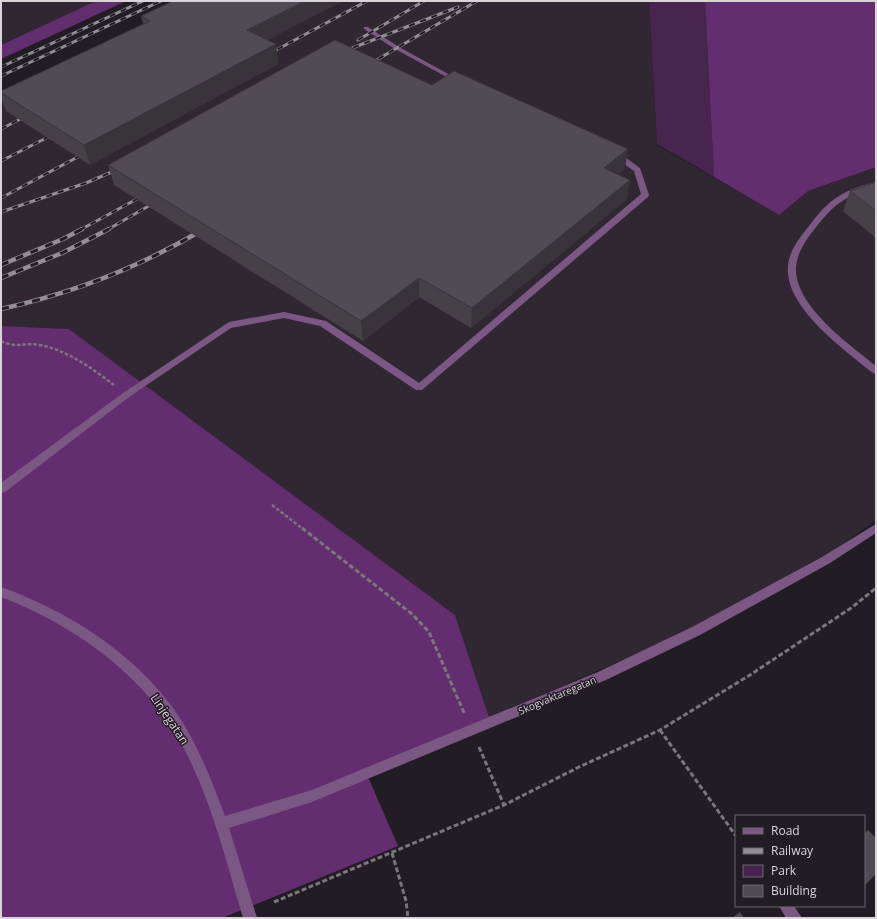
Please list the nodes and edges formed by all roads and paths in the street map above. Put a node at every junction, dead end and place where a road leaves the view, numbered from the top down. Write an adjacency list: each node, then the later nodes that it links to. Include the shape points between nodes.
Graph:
1 (366, 28): 2 (street)
2 (464, 84)
3 (609, 150): 7 (street, via 637,170 645,195 419,388 323,323 284,315 229,325)
4 (876, 184): 6 (street, via 835,201 823,213 802,240 792,268 794,285 828,332)
5 (1, 341): 7 (path, via 11,347 40,345 73,358)
6 (876, 371)
7 (126, 395): 8 (street)
8 (1, 489)
9 (272, 505): 14 (path, via 412,614 429,632)
10 (876, 528): 14 (street, Skogvaktaregatan, via 826,560 696,631 602,676)
11 (876, 588): 13 (path, via 750,675)
12 (1, 592): 16 (street, Linjegatan, via 47,612 91,638 142,681 163,705 184,738 198,765)
13 (660, 730): 15 (path); 17 (path)
14 (472, 731): 15 (path); 16 (street, Skogvaktaregatan, via 312,796)
15 (504, 805): 18 (path)
16 (221, 824): 21 (street, Linjegatan)
17 (735, 835)
18 (392, 853): 19 (path); 22 (path, via 406,901)
19 (274, 902)
20 (787, 907): 23 (street)
21 (250, 918)
22 (408, 918)
23 (795, 918)

